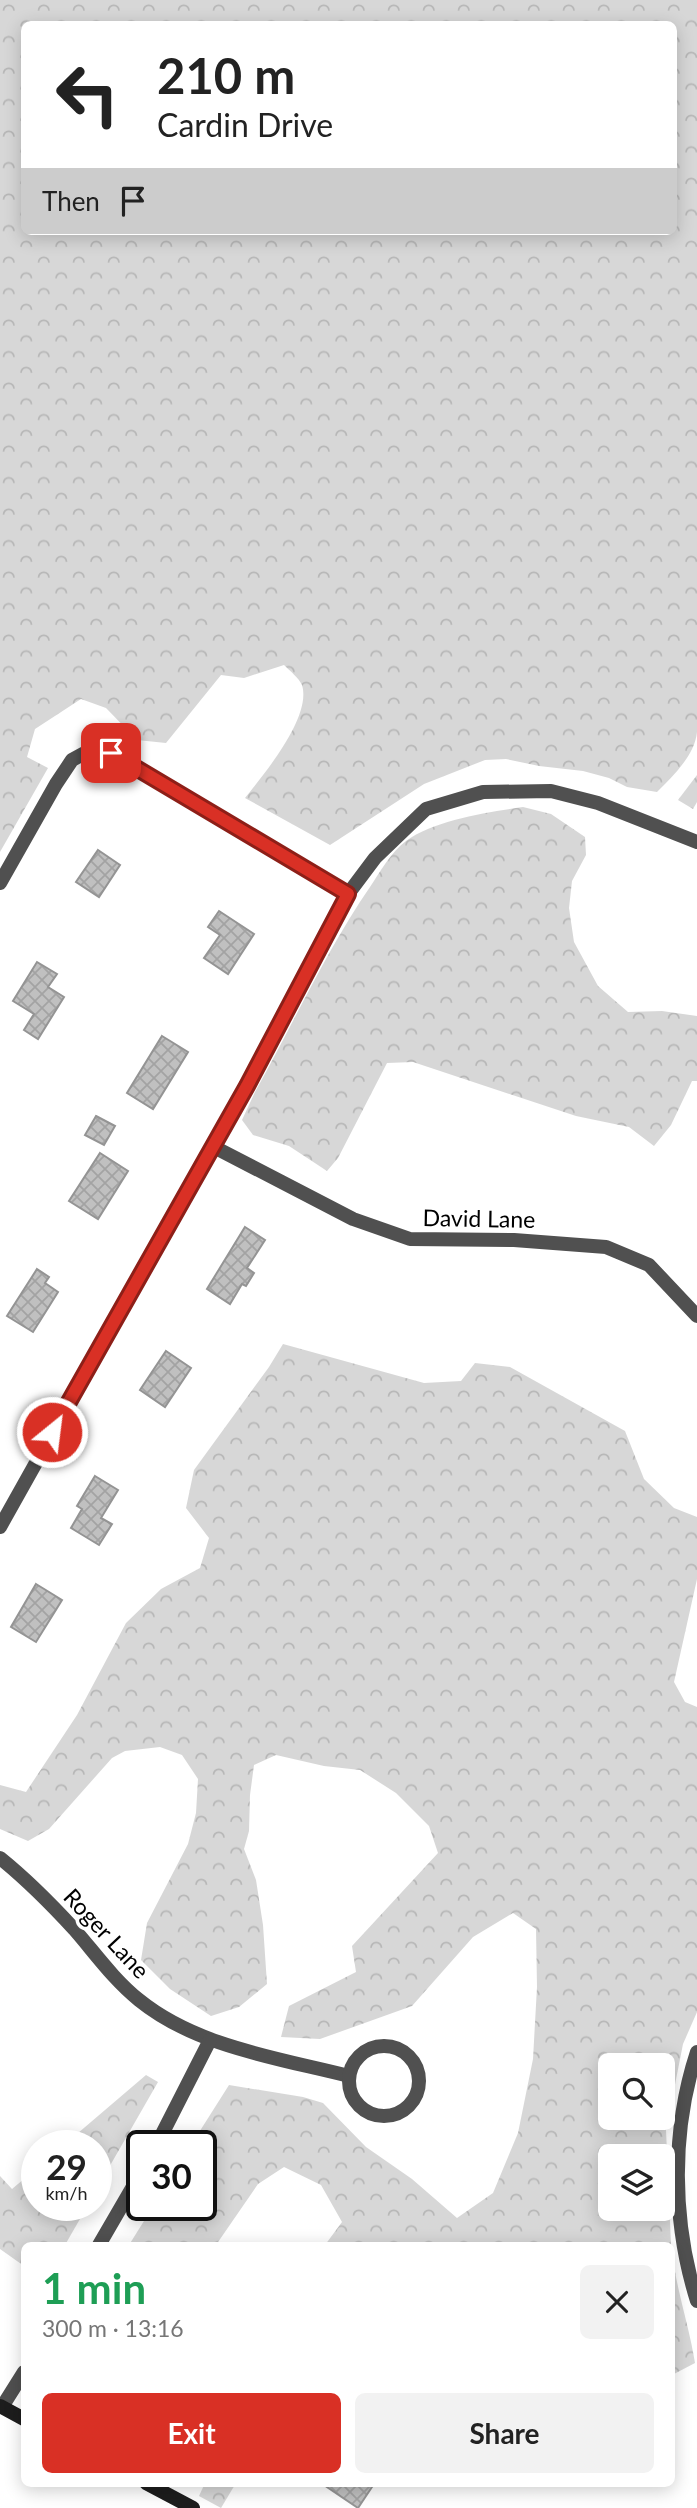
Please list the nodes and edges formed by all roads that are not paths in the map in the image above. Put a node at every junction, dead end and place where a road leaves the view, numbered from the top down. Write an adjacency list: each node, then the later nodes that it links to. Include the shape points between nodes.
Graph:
1 (697, 842): 3 (street, via 598,803 551,791 483,792 426,809 375,858)
2 (0, 883): 3 (street, via 72,760 99,751 111,753)
3 (348, 894): 4 (street)
4 (214, 1147): 5 (street, David Lane, via 353,1219 410,1239 606,1247 649,1265); 6 (street)
5 (697, 1316)
6 (0, 1527)
7 (0, 1858): 8 (street, Roger Lane, via 73,1928 139,2001)
8 (210, 2040): 10 (street, Roger Lane); 11 (street)
9 (697, 2052): 14 (street, via 686,2085 677,2168 682,2237)
10 (349, 2076): 10 (street, via 358,2104 384,2116 404,2111 419,2086 411,2058 384,2045 357,2058)
11 (164, 2130)
12 (126, 2199): 13 (street)
13 (101, 2242)
14 (697, 2301)
15 (21, 2377): 16 (street)
16 (1, 2407): 17 (street)
17 (21, 2417)
18 (154, 2487): 19 (street)
19 (193, 2508)

